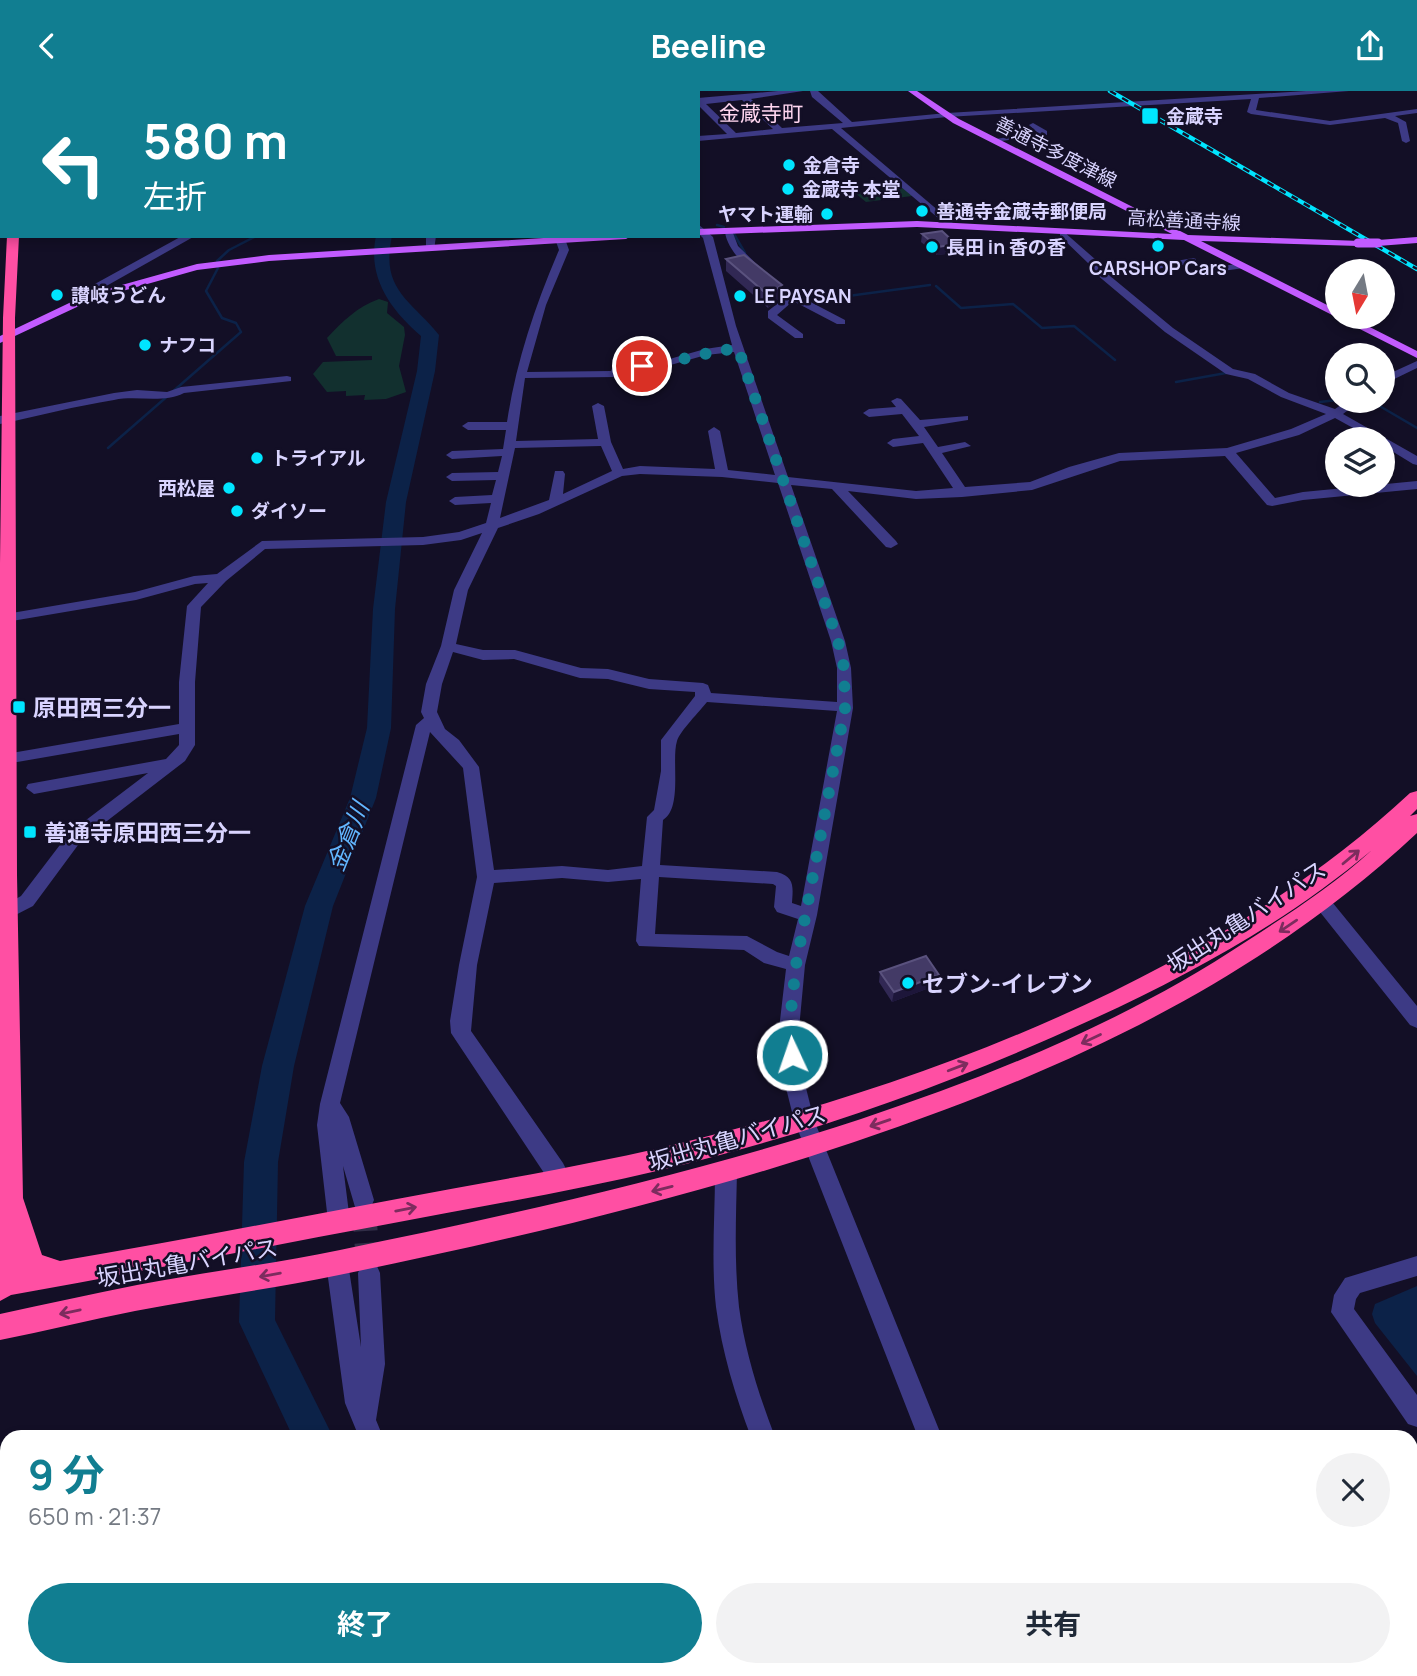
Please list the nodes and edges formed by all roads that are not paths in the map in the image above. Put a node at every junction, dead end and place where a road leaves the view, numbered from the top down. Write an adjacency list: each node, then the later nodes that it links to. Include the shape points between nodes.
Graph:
1 (799, 91): 6 (street)
2 (814, 91): 15 (street)
3 (912, 91): 13 (main road, 善通寺多度津線)
4 (1335, 91): 5 (street); 7 (street)
5 (1345, 91)
6 (741, 96): 9 (street); 18 (street, via 753,102)
7 (1256, 97): 11 (street); 14 (street, via 1251,112 1283,118 1337,123)
8 (1049, 100): 11 (street)
9 (700, 101)
10 (700, 102): 19 (street)
11 (1059, 108): 13 (street)
12 (1417, 111): 14 (street)
13 (947, 115): 15 (street); 21 (main road, 善通寺多度津線)
14 (1387, 116): 22 (street, via 1402,122)
15 (851, 125): 16 (street)
16 (834, 126): 18 (street); 24 (street)
17 (1055, 126): 21 (street, via 1035,126 1044,133)
18 (780, 131): 19 (street)
19 (734, 136): 20 (street)
20 (700, 139)
21 (994, 140): 23 (main road, 善通寺多度津線)
22 (1406, 141)
23 (1153, 221): 27 (main road, via 1156,227 1151,232); 28 (main road, 善通寺多度津線)
24 (950, 225): 26 (main road, 高松善通寺線); 27 (main road, 高松善通寺線)
25 (701, 230): 26 (main road, 高松善通寺線); 54 (street)
26 (728, 230): 45 (street, via 734,247)
27 (1086, 232): 28 (main road, 高松善通寺線)
28 (1167, 233): 30 (main road, 善通寺多度津線)
29 (1063, 234): 62 (street, via 1129,298 1230,372 1251,376)
30 (1185, 237): 36 (main road, 高松善通寺線); 38 (main road, 善通寺多度津線)
31 (13, 238): 48 (highway)
32 (186, 238): 43 (street)
33 (431, 238): 37 (street)
34 (561, 238): 37 (main road); 57 (street, via 564,250 541,305)
35 (1417, 240): 36 (main road, 高松善通寺線, bridge)
36 (1275, 242): 38 (main road, via 1211,241 1207,245)
37 (430, 248): 44 (main road, via 247,260)
38 (1210, 250): 41 (main road, 善通寺多度津線)
39 (1153, 257): 40 (street)
40 (1162, 265): 41 (street, via 1189,259 1205,270); 42 (street)
41 (1241, 266): 47 (main road, 善通寺多度津線)
42 (1142, 268)
43 (115, 278): 44 (street, via 116,284); 46 (street)
44 (130, 284): 46 (main road)
45 (791, 298): 50 (street); 52 (street, via 772,316)
46 (80, 301): 49 (main road)
47 (1325, 309)
48 (9, 314): 49 (main road, via 21,319); 53 (highway)
49 (43, 318): 53 (main road)
50 (841, 322)
51 (1365, 329): 55 (main road, 善通寺多度津線)
52 (799, 336)
53 (4, 338): 64 (highway)
54 (738, 348): 57 (street, via 617,368 617,374); 85 (street)
55 (1417, 355)
56 (1417, 364): 58 (street)
57 (521, 375): 67 (street)
58 (1395, 375)
59 (287, 379): 64 (street, via 166,396 114,396)
60 (598, 406): 71 (street)
61 (869, 413): 65 (street, via 901,406)
62 (1335, 414): 68 (street); 77 (street, via 1295,432)
63 (964, 418): 65 (street)
64 (4, 419): 95 (highway)
65 (916, 424): 70 (street)
66 (468, 426): 67 (street)
67 (511, 426): 75 (street)
68 (1358, 427)
69 (714, 431): 81 (street)
70 (926, 439): 72 (street); 76 (street)
71 (605, 442): 75 (street); 80 (street)
72 (893, 443)
73 (965, 446): 76 (street)
74 (1395, 448): 79 (street)
75 (508, 449): 78 (street); 83 (street)
76 (934, 451): 88 (street)
77 (1228, 451): 86 (street, via 1272,502); 88 (street, via 1119,457 1032,486)
78 (452, 454)
79 (1417, 461)
80 (619, 473): 81 (street, via 662,469); 91 (street)
81 (722, 473): 85 (street)
82 (559, 474): 91 (street)
83 (504, 475): 84 (street); 89 (street)
84 (452, 477)
85 (783, 478): 87 (street); 98 (street, via 838,641)
86 (1417, 485)
87 (836, 486): 88 (street, via 902,494); 93 (street)
88 (961, 493)
89 (498, 499): 90 (street); 92 (street)
90 (455, 501)
91 (555, 502): 92 (street)
92 (491, 528): 94 (street, via 423,541 262,545); 96 (street, via 461,590)
93 (891, 544)
94 (221, 578): 95 (street); 100 (street, via 200,597 191,616)
95 (4, 618): 101 (highway)
96 (449, 646): 97 (street, via 483,655 515,654 580,673 703,688); 99 (street, via 429,705)
97 (703, 697): 98 (street); 110 (street, via 669,740 667,779 662,813 655,817)
98 (845, 708): 114 (street)
99 (432, 719): 111 (street, via 471,767); 117 (street, via 424,725)
100 (187, 728): 101 (street); 102 (street, via 187,745)
101 (4, 760): 113 (highway)
102 (171, 763): 103 (street); 113 (street, via 75,837 36,892)
103 (34, 788)
104 (1417, 788): 106 (highway)
105 (1417, 798): 106 (highway, 坂出丸亀バイパス)
106 (1392, 821): 118 (highway, 坂出丸亀バイパス, one-way to 106, via 938,1075 1180,969 1268,917 1347,861)
107 (1417, 821): 109 (highway, 坂出丸亀バイパス)
108 (1417, 834): 109 (highway)
109 (1364, 870): 112 (highway, 坂出丸亀バイパス)
110 (650, 873): 111 (street); 114 (street, via 777,878 785,883 783,907); 115 (street, via 645,941 747,943 771,958)
111 (486, 877): 121 (street, via 468,965 461,1033)
112 (1322, 902): 116 (street); 119 (highway, 坂出丸亀バイパス, one-way to 119, via 1207,979 1131,1020 1026,1069)
113 (4, 915): 122 (highway)
114 (807, 915): 115 (street)
115 (796, 965): 118 (street, via 789,1029)
116 (1417, 1020)
117 (330, 1104): 123 (street, via 339,1117); 124 (street, via 327,1125)
118 (804, 1120): 119 (street); 121 (highway, 坂出丸亀バイパス)
119 (814, 1146): 120 (highway, 坂出丸亀バイパス); 134 (street)
120 (726, 1172): 125 (highway, 坂出丸亀バイパス, one-way to 125); 133 (street, via 730,1322)
121 (561, 1181): 124 (highway, 坂出丸亀バイパス, one-way to 121)
122 (10, 1197): 127 (highway, via 31,1264); 129 (highway)
123 (363, 1200)
124 (339, 1221): 127 (highway, 坂出丸亀バイパス)
125 (337, 1263): 130 (highway, 坂出丸亀バイパス, one-way to 130); 132 (street, via 357,1403)
126 (1417, 1266): 131 (street, via 1353,1285 1342,1311)
127 (60, 1273): 129 (highway, 坂出丸亀バイパス)
128 (369, 1273): 132 (street, via 373,1364)
129 (1, 1285)
130 (4, 1323)
131 (1417, 1415)
132 (368, 1429)
133 (761, 1430)
134 (927, 1430)

